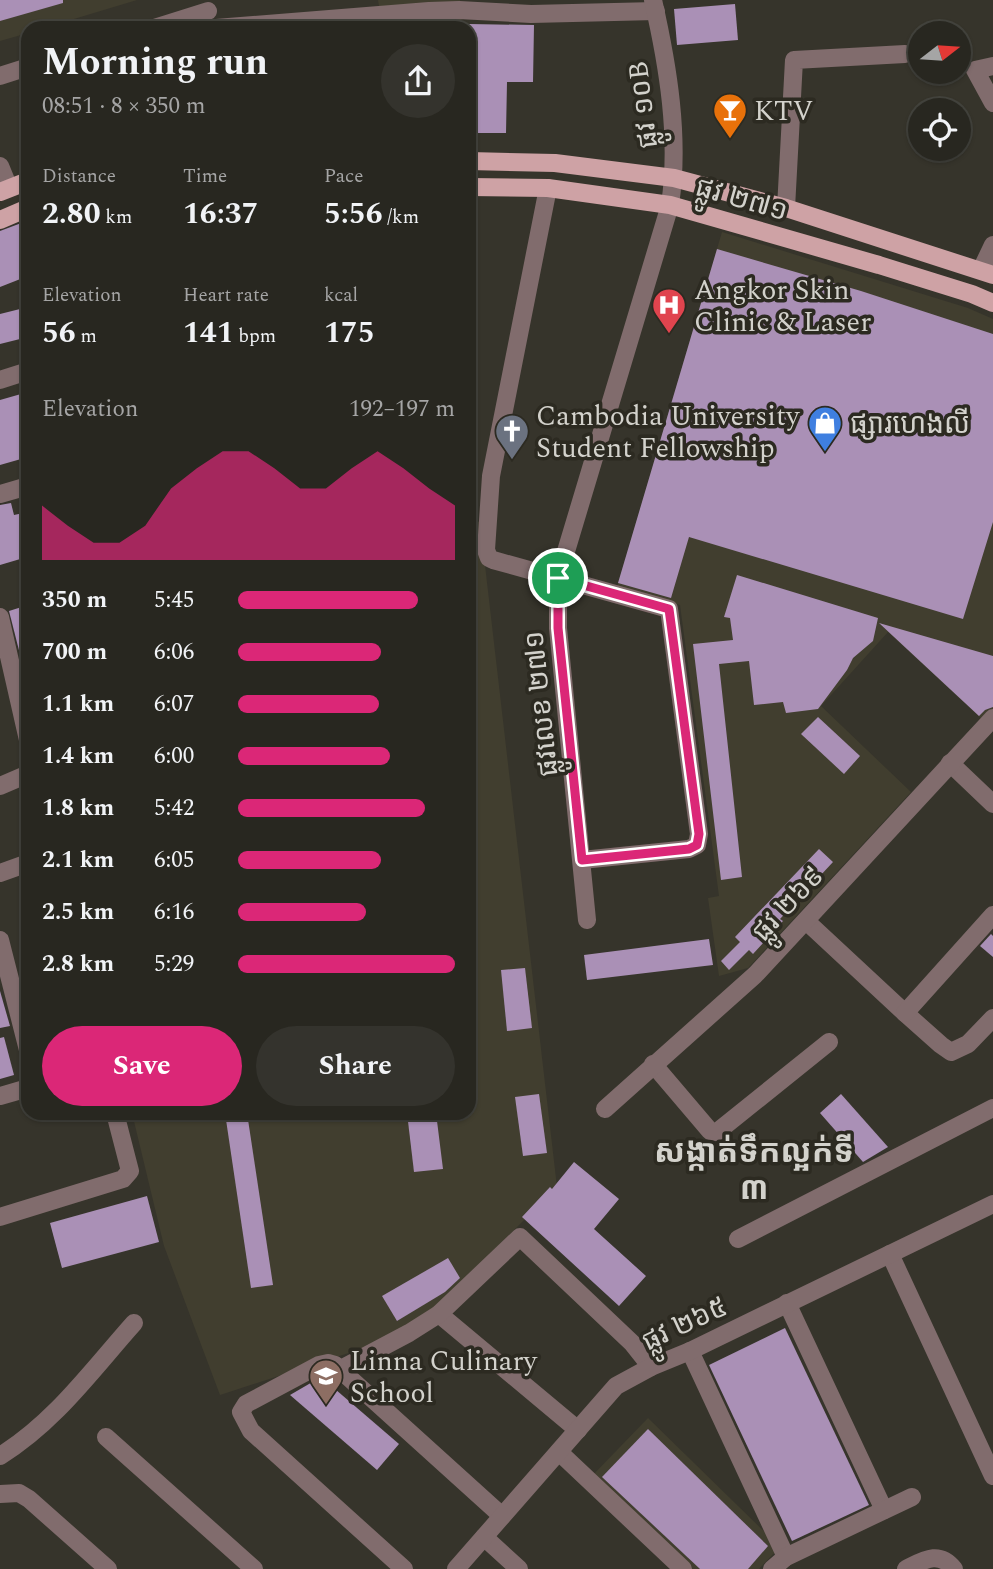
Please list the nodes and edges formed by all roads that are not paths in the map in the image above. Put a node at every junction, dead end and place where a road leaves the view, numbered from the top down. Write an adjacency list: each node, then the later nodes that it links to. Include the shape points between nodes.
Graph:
1 (655, 6): 2 (street, via 531,14 429,10); 11 (street, ផ្លូវ ១០B, via 668,80)
2 (210, 17): 3 (street)
3 (190, 21)
4 (905, 54): 17 (street, via 794,60)
5 (993, 66): 8 (street, via 975,70)
6 (21, 69): 7 (street)
7 (0, 76)
8 (993, 103)
9 (476, 161): 11 (main road, ផ្លូវ ២៧១, via 555,163)
10 (0, 166): 15 (street)
11 (674, 178): 16 (street, ផ្លូវ ១០B); 17 (main road, ផ្លូវ ២៧១)
12 (21, 184): 15 (main road)
13 (476, 187): 14 (main road, ផ្លូវ ២៧១)
14 (548, 188): 16 (main road, ផ្លូវ ២៧១); 27 (street, via 491,476 486,550 493,561)
15 (4, 190)
16 (670, 205): 22 (main road, ផ្លូវ ២៧១); 27 (street, ផ្លូវលេខ ២៧១)
17 (786, 208): 21 (main road, ផ្លូវ ២៧១)
18 (21, 211): 19 (main road)
19 (0, 220)
20 (993, 245): 21 (street)
21 (987, 272)
22 (993, 303)
23 (21, 373): 24 (street)
24 (0, 380)
25 (21, 488): 26 (street)
26 (0, 494)
27 (558, 578): 36 (street, ផ្លូវលេខ ២៧១, via 558,628); 36 (street, via 669,609 699,834 697,845 689,849)
28 (0, 617): 29 (street)
29 (7, 675): 30 (street)
30 (21, 718)
31 (993, 718): 32 (street, ផ្លូវ ២៦៩)
32 (950, 763): 35 (street); 41 (street, ផ្លូវ ២៦៩)
33 (21, 777): 34 (street)
34 (0, 786)
35 (993, 804)
36 (582, 860): 40 (street, ផ្លូវលេខ ២៧១)
37 (21, 866): 38 (street)
38 (0, 873)
39 (993, 915): 43 (street)
40 (587, 920)
41 (806, 922): 43 (street); 47 (street, ផ្លូវ ២៦៩, via 755,975)
42 (0, 940): 45 (street)
43 (905, 1013): 44 (street, via 951,1052 968,1044)
44 (993, 1018)
45 (21, 1022)
46 (829, 1042): 47 (street, via 717,1132 710,1131)
47 (653, 1064): 51 (street, ផ្លូវ ២៦៩)
48 (21, 1090): 49 (street)
49 (0, 1096)
50 (993, 1108): 55 (street)
51 (605, 1109)
52 (117, 1120): 54 (street, via 130,1171 123,1179)
53 (993, 1204): 56 (street, ផ្លូវ ២៦៥)
54 (0, 1217)
55 (738, 1239)
56 (890, 1254): 57 (street, ផ្លូវ ២៦៥); 67 (street)
57 (787, 1303): 60 (street, ផ្លូវ ២៦៥); 70 (street)
58 (439, 1314): 61 (street, via 520,1237 632,1343); 62 (street); 63 (street)
59 (134, 1323): 66 (street, via 64,1405)
60 (690, 1351): 61 (street, ផ្លូវ ២៦៥); 73 (street)
61 (651, 1367): 63 (street, ផ្លូវ ២៦៥, via 616,1387)
62 (341, 1369): 71 (street); 76 (street, via 328,1363 319,1365 246,1404 241,1412 251,1431)
63 (578, 1430): 65 (street, ផ្លូវ ២៦៥)
64 (106, 1437): 75 (street)
65 (559, 1452): 71 (street, ផ្លូវ ២៦៥); 79 (street)
66 (0, 1456)
67 (993, 1476)
68 (0, 1494): 74 (street, via 19,1493 29,1499)
69 (912, 1497): 70 (street)
70 (884, 1510): 73 (street)
71 (502, 1516): 72 (street, ផ្លូវ ២៦៥)
72 (484, 1537): 77 (street, ផ្លូវ ២៦៥); 78 (street)
73 (786, 1557): 80 (street)
74 (108, 1569)
75 (254, 1569)
76 (404, 1569)
77 (456, 1569)
78 (519, 1569)
79 (683, 1569)
80 (772, 1569)
81 (906, 1569): 82 (street, via 939,1557)
82 (954, 1569)

